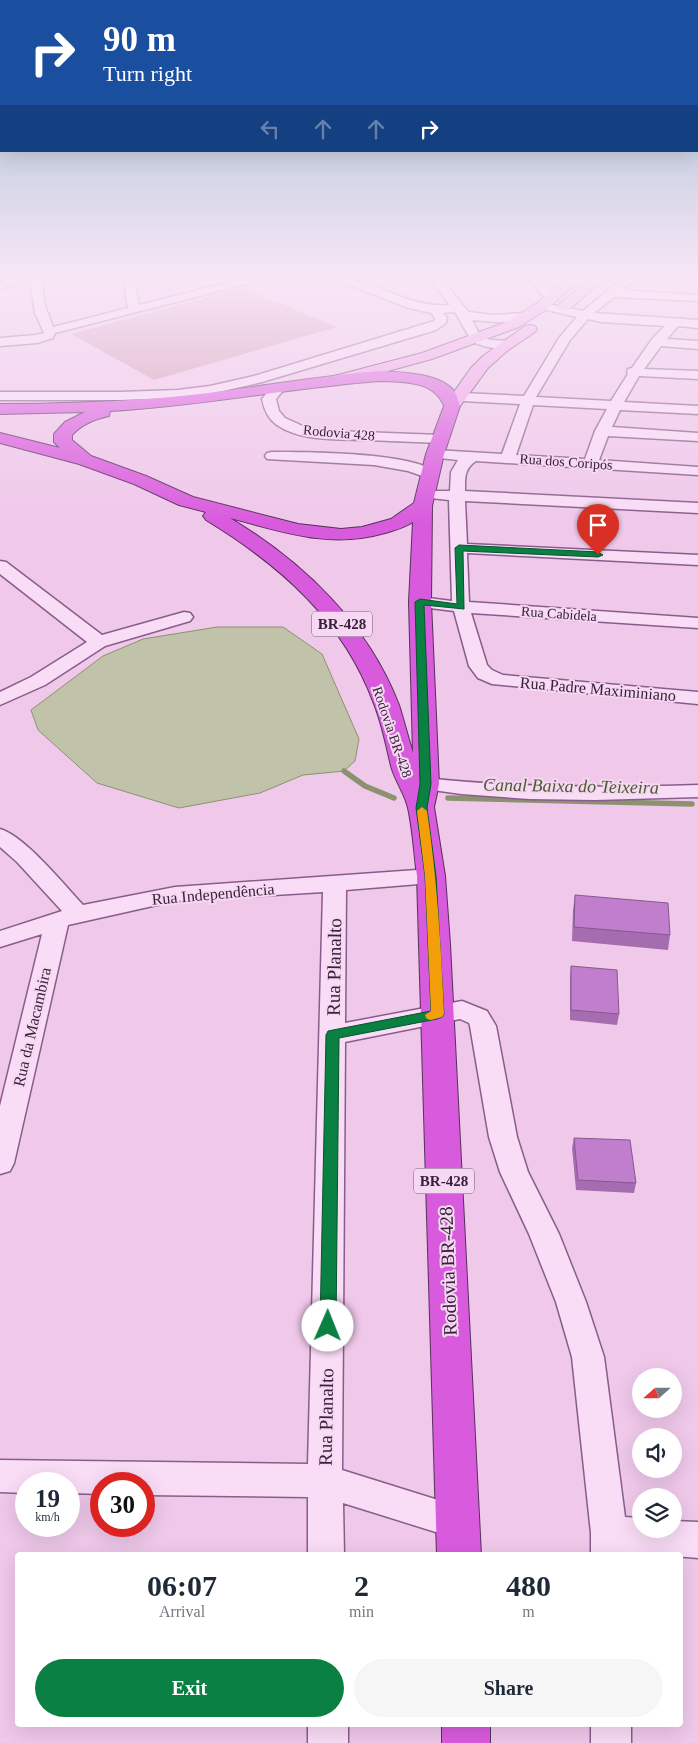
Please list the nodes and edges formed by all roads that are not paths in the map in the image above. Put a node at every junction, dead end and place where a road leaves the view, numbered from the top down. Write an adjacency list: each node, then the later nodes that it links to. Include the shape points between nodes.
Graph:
1 (317, 360): 10 (street, via 237,384 178,394)
2 (411, 360): 8 (main road)
3 (489, 360): 12 (main road, via 478,370)
4 (552, 360): 11 (street)
5 (642, 360): 6 (street)
6 (633, 372): 7 (street); 14 (street)
7 (698, 375)
8 (340, 379): 9 (highway); 12 (highway, via 414,378 439,387)
9 (278, 388): 13 (highway); 20 (street, Rodovia 428, via 269,398 270,407 276,418 287,426 331,435)
10 (0, 396)
11 (528, 400): 12 (street); 14 (street); 23 (street)
12 (457, 402): 20 (highway, Rodovia BR-428 / BR-428)
13 (161, 403): 15 (highway); 24 (highway, via 109,410 89,416 68,428 62,434 63,442)
14 (616, 405): 16 (street); 17 (street)
15 (0, 409)
16 (698, 410)
17 (602, 431): 19 (street); 25 (street)
18 (0, 438): 24 (highway, BR-428)
19 (698, 438)
20 (437, 446): 22 (street, Rua dos Coripós); 27 (highway, Rodovia BR-428 / BR-428)
21 (272, 456): 27 (street, via 392,462)
22 (474, 456): 23 (street, Rua dos Coripós); 28 (street, via 460,467)
23 (507, 459): 25 (street, Rua dos Coripós)
24 (85, 460): 30 (highway, BR-428)
25 (590, 464): 26 (street, Rua dos Coripós)
26 (698, 471)
27 (431, 475): 29 (highway, Rodovia BR-428 / BR-428)
28 (457, 496): 29 (street); 31 (street); 32 (street)
29 (424, 500): 30 (highway, via 398,523 363,533 341,535 298,530); 35 (highway, Rodovia BR-428 / BR-428)
30 (186, 501): 43 (highway, Rodovia BR-428 / BR-428, via 282,562 327,604 358,646 386,703 407,778)
31 (698, 508)
32 (459, 548): 33 (street); 36 (street)
33 (698, 560)
34 (0, 566): 39 (street)
35 (420, 602): 36 (street, Rua Cabidela); 43 (highway, Rodovia BR-428 / BR-428)
36 (461, 608): 38 (street, Rua Cabidela); 40 (street, Rua Padre Maximiniano, via 478,666 485,674 499,680)
37 (184, 616): 39 (street)
38 (698, 623)
39 (99, 642): 41 (street, via 38,681)
40 (698, 698)
41 (0, 699)
42 (698, 791): 43 (street, via 562,795 484,791)
43 (424, 796): 45 (highway, Rodovia BR-428 / BR-428)
44 (0, 836): 47 (street, via 25,857)
45 (431, 876): 46 (street, Rua Independência); 49 (highway, Rodovia BR-428 / BR-428)
46 (335, 884): 47 (street, Rua Independência, via 175,894); 50 (street, Rua Planalto)
47 (67, 917): 48 (street, Rua Independência); 51 (street, Rua da Macambira)
48 (0, 940)
49 (437, 1014): 50 (street); 54 (highway, Rodovia BR-428 / BR-428); 56 (street, via 470,1012 484,1026 503,1137 514,1172 544,1234 588,1356)
50 (333, 1035): 53 (street, Rua Planalto)
51 (0, 1162)
52 (0, 1476): 53 (street)
53 (325, 1481): 54 (street, Rua Planalto); 57 (street)
54 (458, 1522): 58 (highway, Rodovia BR-428 / BR-428)
55 (698, 1540): 56 (street)
56 (609, 1544)
57 (326, 1552)
58 (459, 1552)
59 (328, 1727): 62 (street)
60 (466, 1727): 63 (highway)
61 (611, 1727): 64 (street)
62 (328, 1743)
63 (466, 1743)
64 (611, 1743)

